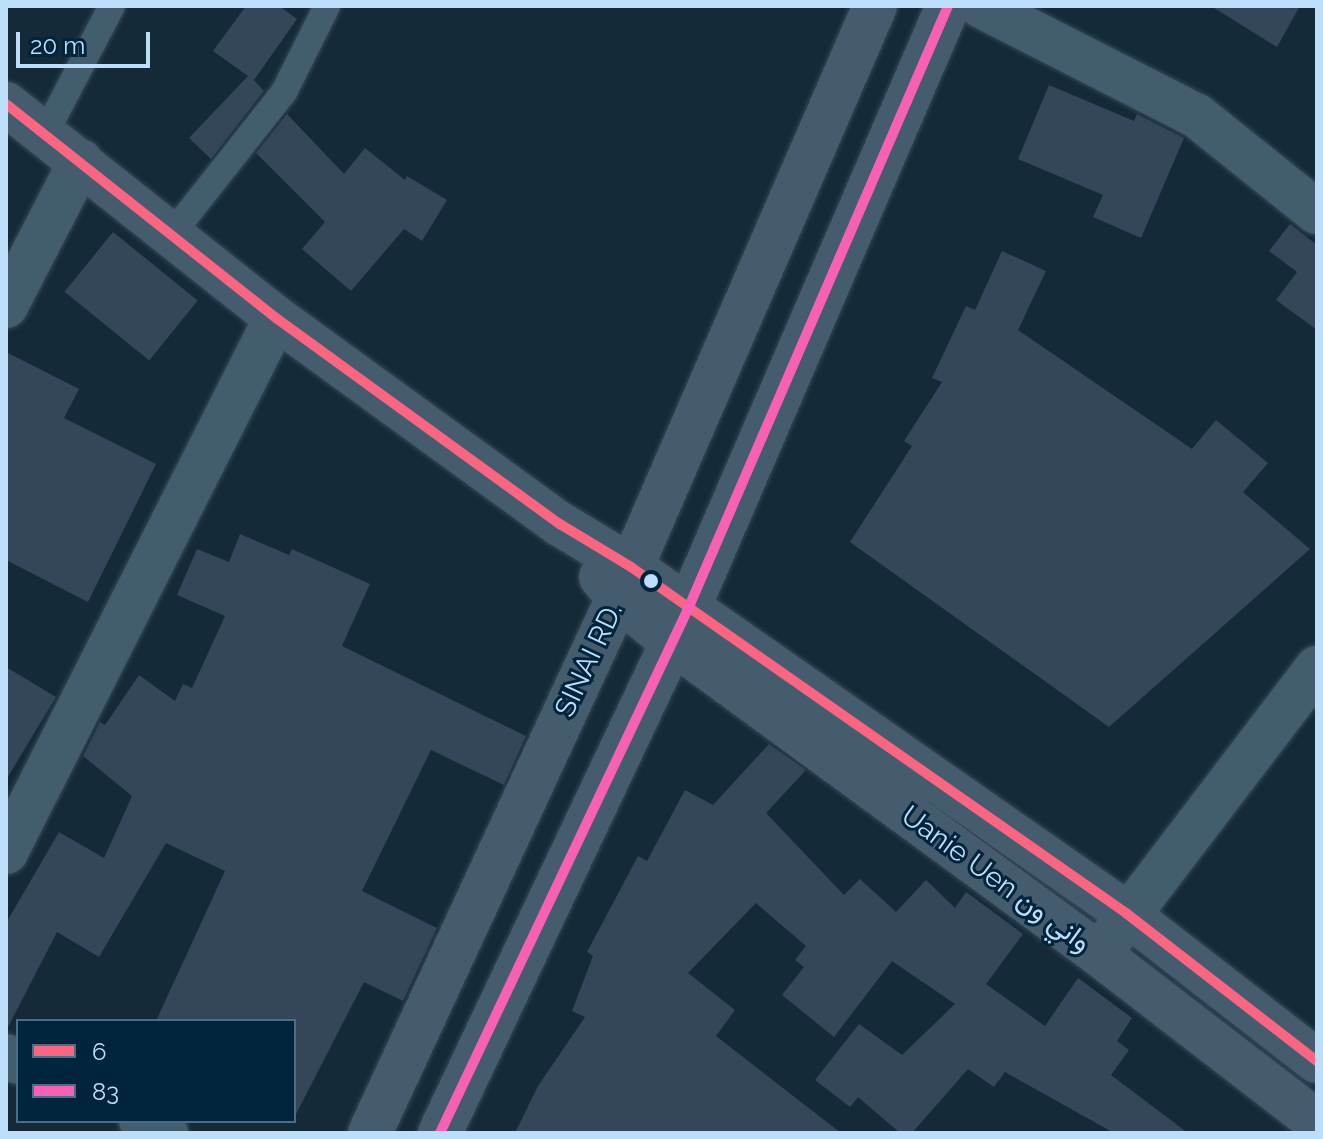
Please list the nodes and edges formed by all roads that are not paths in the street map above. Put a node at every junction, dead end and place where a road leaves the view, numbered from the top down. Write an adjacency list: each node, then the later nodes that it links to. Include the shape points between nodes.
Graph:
1 (112, 6): 7 (lane)
2 (327, 6): 10 (lane, via 284,92)
3 (875, 6): 13 (street, SINAI RD.)
4 (948, 6): 14 (street)
5 (981, 6): 9 (street, via 1197,116)
6 (6, 104): 7 (street)
7 (45, 134): 8 (street)
8 (81, 161): 10 (street); 11 (street)
9 (1317, 212)
10 (171, 235): 12 (street)
11 (6, 306)
12 (276, 318): 13 (street, via 560,524); 16 (street)
13 (624, 583): 14 (street); 23 (street, SINAI RD.)
14 (679, 625): 17 (street, Uanie Uen واني ون); 18 (street, Uanie Uen واني ون); 24 (street)
15 (1317, 668): 17 (street)
16 (6, 852)
17 (1126, 913): 18 (street); 19 (street, Uanie Uen واني ون)
18 (1099, 954): 20 (street, Uanie Uen واني ون)
19 (1317, 1061)
20 (1317, 1122)
21 (145, 1123): 22 (street)
22 (166, 1133)
23 (370, 1133)
24 (440, 1133)

